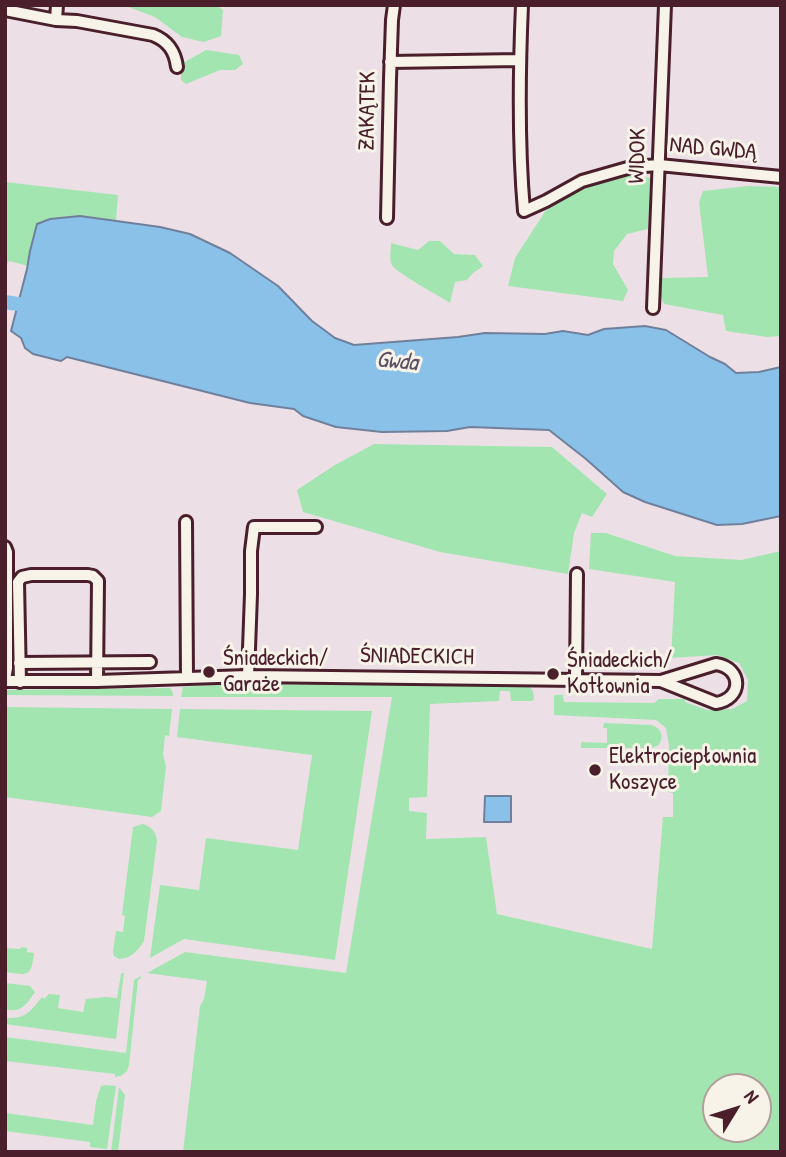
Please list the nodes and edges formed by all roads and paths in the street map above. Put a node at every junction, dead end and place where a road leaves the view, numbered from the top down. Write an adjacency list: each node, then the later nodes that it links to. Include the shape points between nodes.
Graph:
1 (57, 5): 6 (street)
2 (394, 5): 8 (street, ZAKĄTEK)
3 (522, 5): 7 (street)
4 (665, 5): 10 (street, WIDOK)
5 (5, 10): 6 (street)
6 (56, 20): 9 (street, via 153,35 170,46)
7 (520, 60): 8 (street); 10 (street, NAD GWDĄ, via 524,211 582,181 631,167)
8 (390, 62): 12 (street, ZAKĄTEK)
9 (177, 67)
10 (659, 165): 11 (street, NAD GWDĄ); 13 (street, WIDOK)
11 (781, 177)
12 (387, 218)
13 (653, 308)
14 (186, 522): 22 (street)
15 (316, 527): 21 (street, via 254,527)
16 (5, 547): 24 (street)
17 (577, 574): 23 (street)
18 (96, 662): 19 (street); 20 (street); 20 (street, via 98,581 88,575 43,575 25,576 18,582); 25 (street)
19 (150, 662)
20 (19, 663): 27 (street)
21 (248, 676): 22 (street, ŚNIADECKICH); 23 (street, ŚNIADECKICH)
22 (187, 678): 25 (street, ŚNIADECKICH)
23 (576, 680): 26 (street, ŚNIADECKICH)
24 (5, 681): 27 (street, ŚNIADECKICH)
25 (97, 681): 27 (street, ŚNIADECKICH)
26 (661, 681): 26 (street, via 716,703 729,699 736,684 731,671 716,664)
27 (20, 682)

